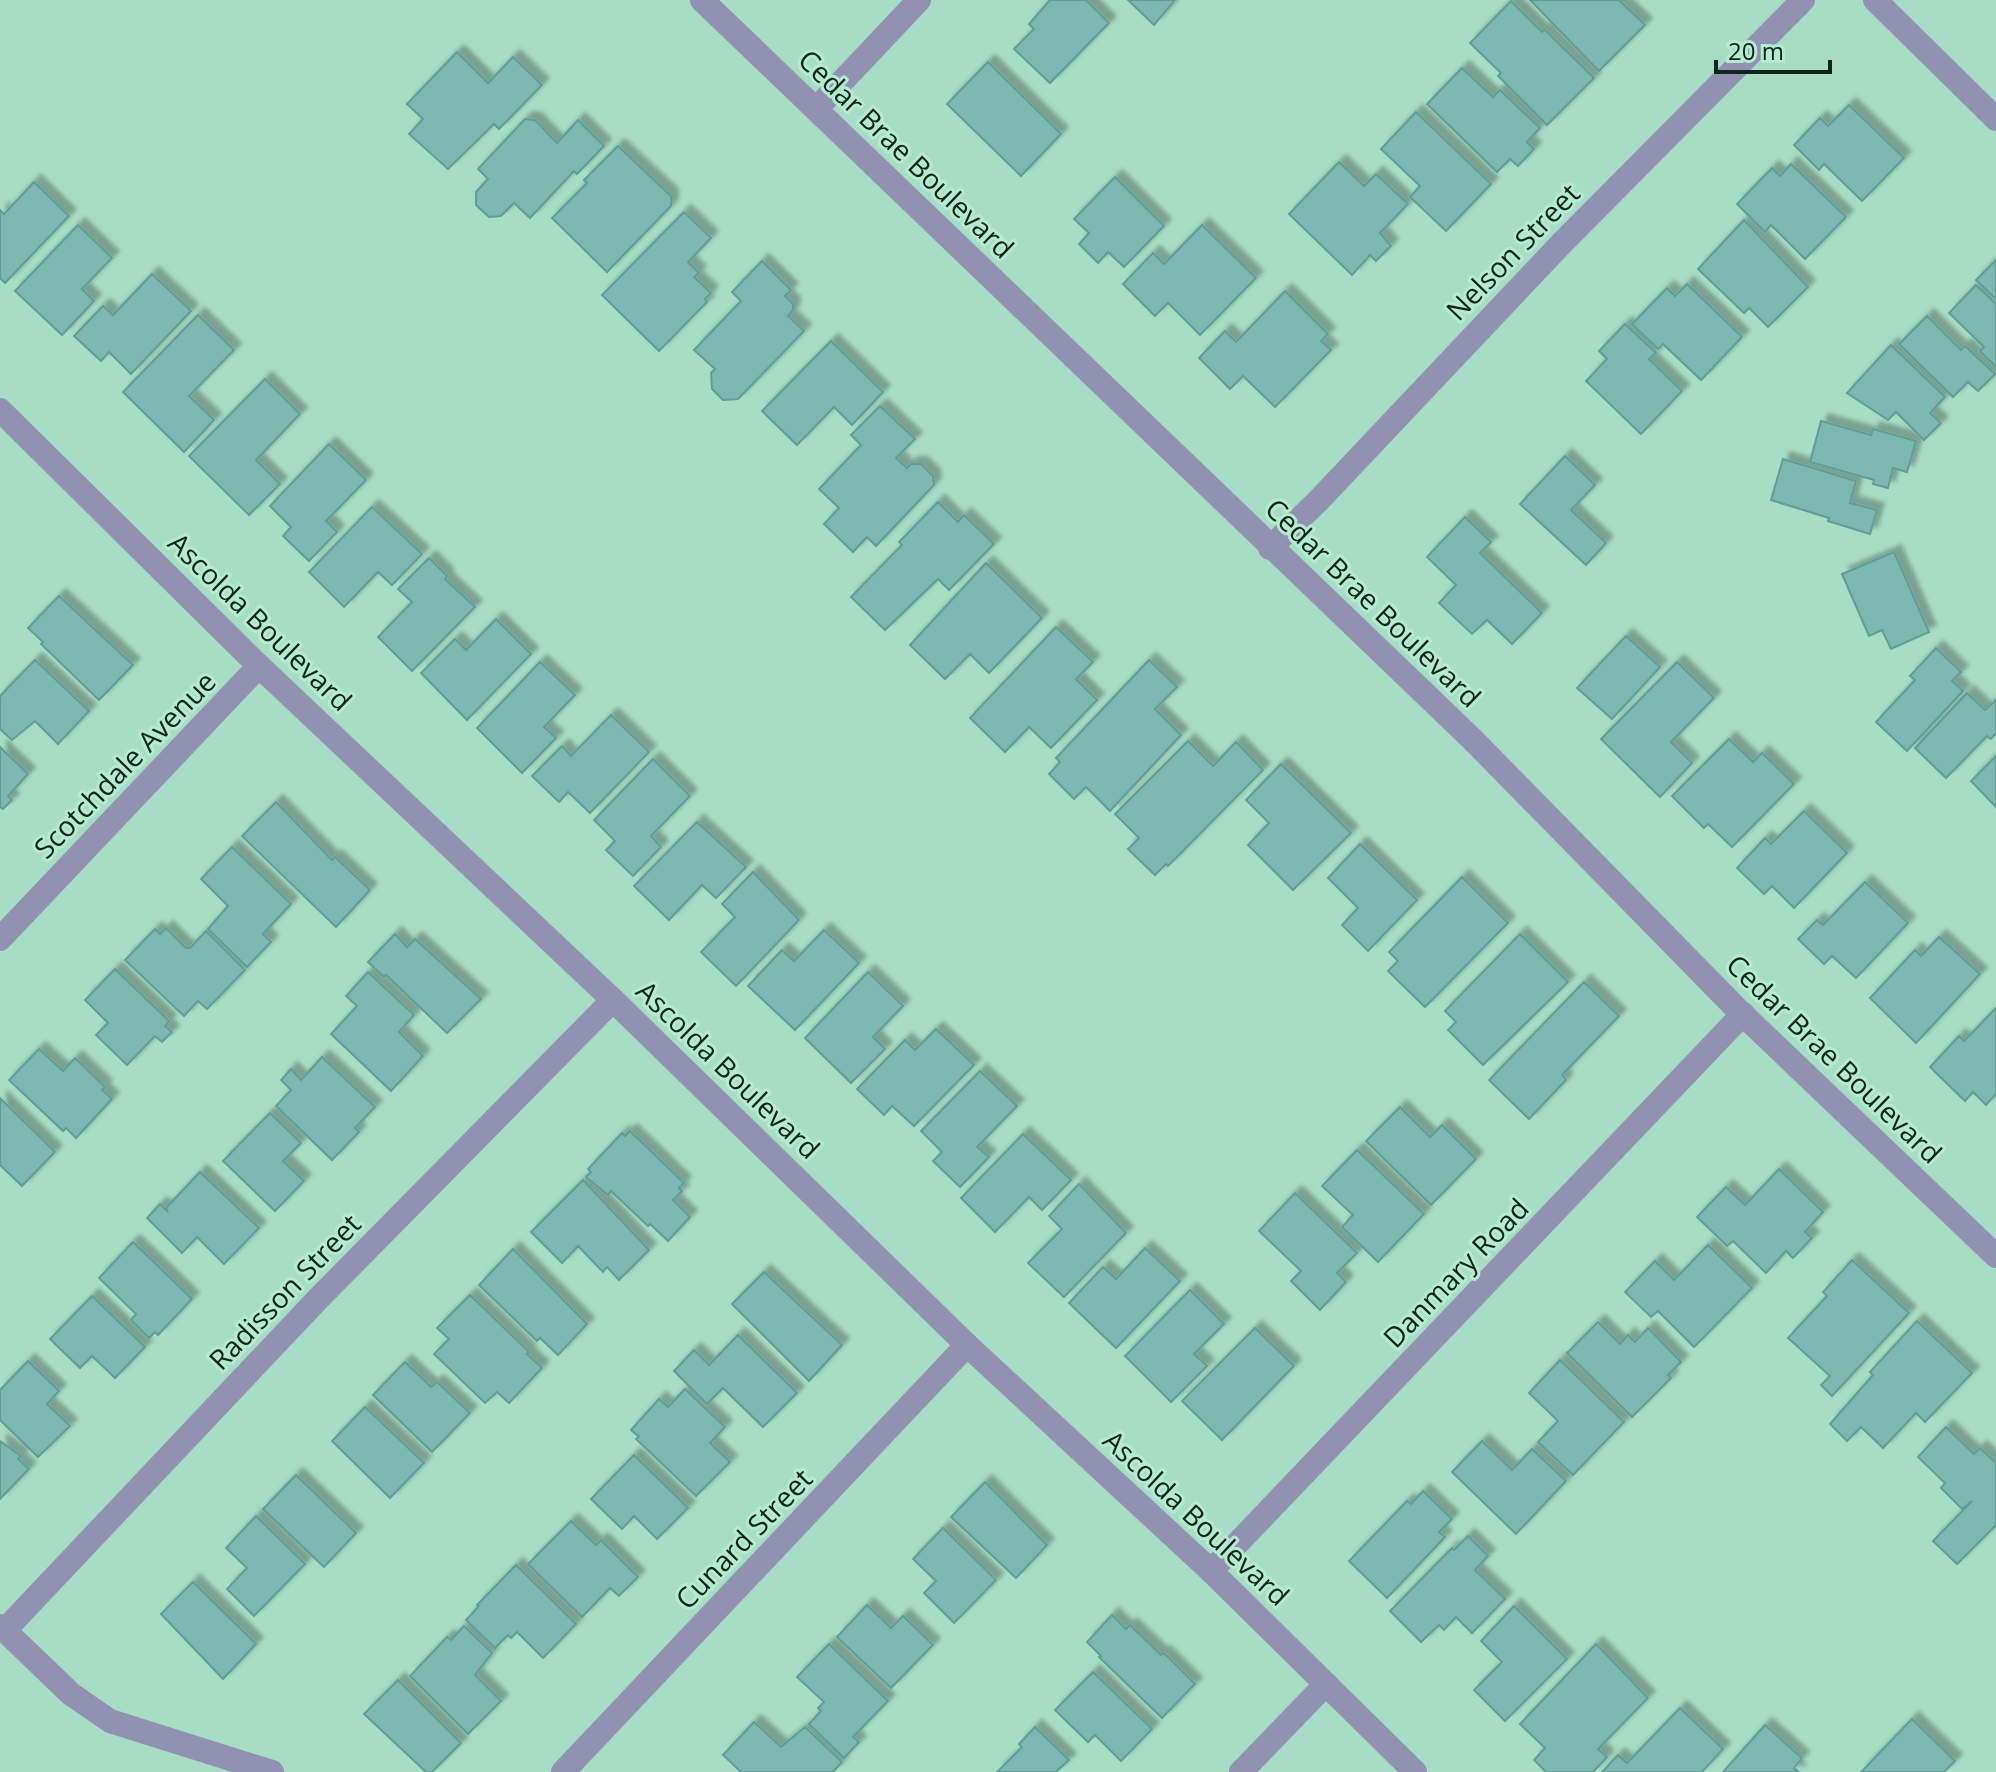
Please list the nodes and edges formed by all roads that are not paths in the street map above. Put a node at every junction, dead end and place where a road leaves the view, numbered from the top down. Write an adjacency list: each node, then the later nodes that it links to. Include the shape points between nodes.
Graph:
1 (702, 0): 5 (street, Cedar Brae Boulevard)
2 (919, 0): 5 (street)
3 (1803, 0): 8 (street, Nelson Street)
4 (1875, 0): 6 (street)
5 (817, 108): 8 (street, Cedar Brae Boulevard)
6 (1996, 119)
7 (0, 410): 9 (street, Ascolda Boulevard)
8 (1270, 548): 12 (street, Cedar Brae Boulevard, via 1473,740)
9 (259, 666): 10 (street, Scotchdale Avenue); 11 (street, Ascolda Boulevard)
10 (0, 939)
11 (613, 1000): 14 (street, Ascolda Boulevard); 16 (street, Radisson Street)
12 (1743, 1014): 13 (street, Cedar Brae Boulevard); 15 (street, Danmary Road)
13 (1996, 1256)
14 (967, 1345): 15 (street, Ascolda Boulevard); 19 (street, Cunard Street)
15 (1211, 1571): 17 (street, Ascolda Boulevard)
16 (2, 1628): 18 (street, via 71,1694 110,1721)
17 (1326, 1684): 20 (street); 21 (street, Ascolda Boulevard)
18 (272, 1772)
19 (563, 1772)
20 (1241, 1772)
21 (1415, 1772)

